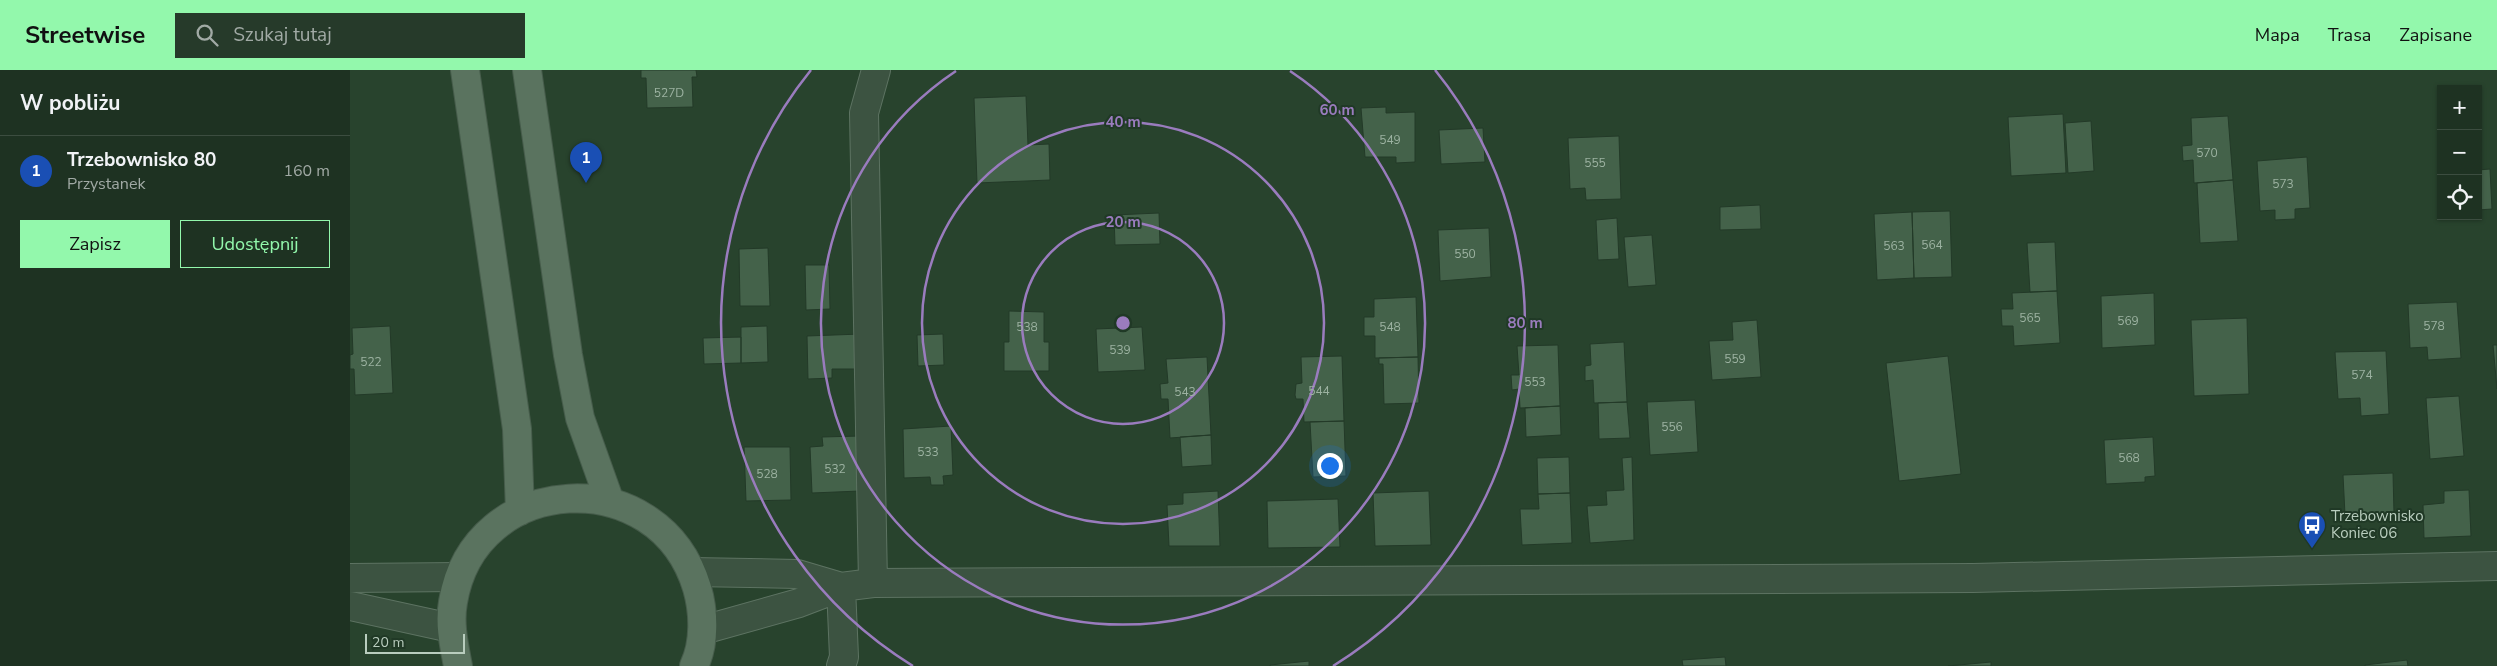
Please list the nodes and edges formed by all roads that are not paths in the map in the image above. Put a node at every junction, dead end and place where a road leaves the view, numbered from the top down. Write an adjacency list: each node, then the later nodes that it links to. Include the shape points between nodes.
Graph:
1 (465, 70): 5 (main road, via 516,429)
2 (527, 70): 4 (main road, via 576,401)
3 (876, 70): 10 (street, via 864,113)
4 (610, 502): 5 (main road, via 580,497 549,500); 7 (main road, via 652,523 673,541)
5 (520, 511): 8 (main road, via 495,527 474,550)
6 (2497, 566): 10 (street, via 1963,578)
7 (692, 572): 11 (street, via 797,574); 14 (main road, via 701,601)
8 (459, 577): 9 (street); 13 (main road, via 452,602)
9 (350, 578)
10 (873, 583): 11 (street)
11 (841, 587): 14 (street, via 799,603); 17 (street, via 844,657)
12 (350, 606): 13 (street)
13 (451, 628): 15 (main road)
14 (703, 630): 16 (main road)
15 (458, 666)
16 (694, 666)
17 (841, 666)

